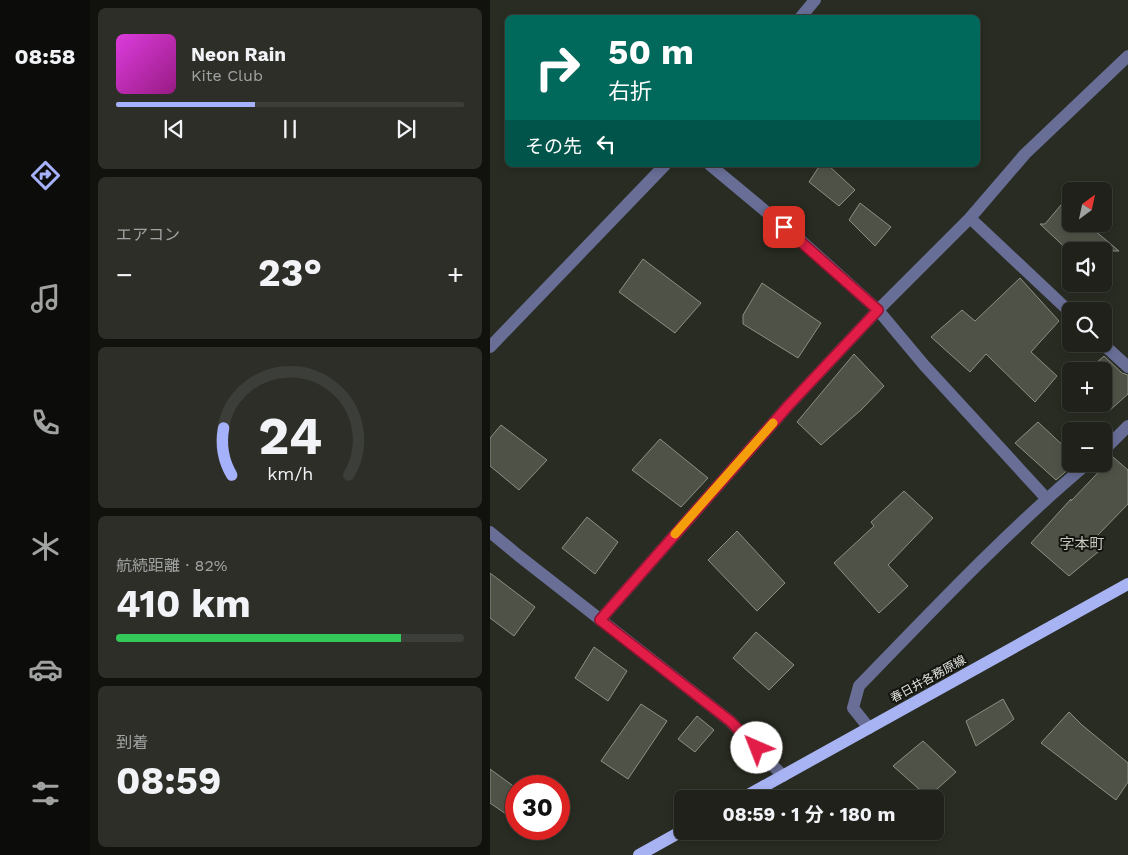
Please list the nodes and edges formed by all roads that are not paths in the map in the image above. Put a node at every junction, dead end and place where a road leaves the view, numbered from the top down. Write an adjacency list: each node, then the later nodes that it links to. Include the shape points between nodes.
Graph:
1 (815, 0): 2 (street)
2 (802, 15)
3 (1128, 56): 6 (street, via 1025,154)
4 (663, 167): 9 (street)
5 (712, 167): 8 (street)
6 (970, 218): 7 (street); 8 (street)
7 (1062, 305)
8 (878, 310): 15 (street); 18 (street, via 788,406)
9 (490, 347)
10 (1112, 352): 11 (street)
11 (1128, 367)
12 (1128, 426): 13 (street)
13 (1112, 442)
14 (1077, 472): 15 (street)
15 (1046, 498): 19 (street, via 859,686 853,708)
16 (490, 532): 18 (street)
17 (1128, 584): 19 (main road, 春日井各務原線)
18 (600, 620): 20 (street, via 730,721)
19 (869, 728): 20 (main road, 春日井各務原線)
20 (783, 776): 21 (main road, 春日井各務原線)
21 (757, 790)
22 (674, 835): 23 (main road)
23 (639, 855)

